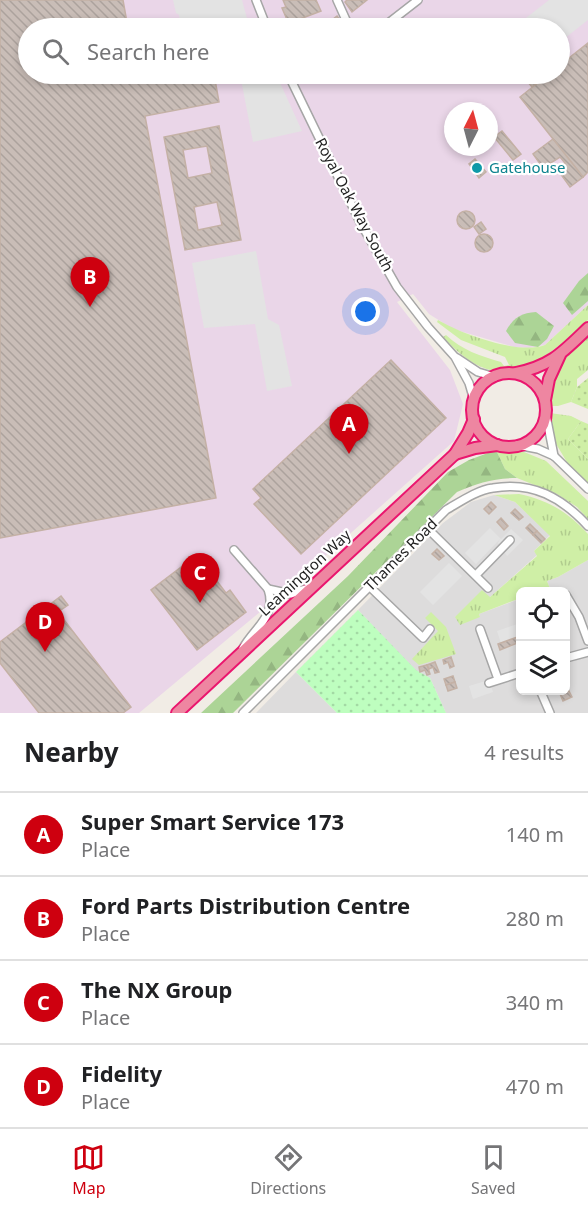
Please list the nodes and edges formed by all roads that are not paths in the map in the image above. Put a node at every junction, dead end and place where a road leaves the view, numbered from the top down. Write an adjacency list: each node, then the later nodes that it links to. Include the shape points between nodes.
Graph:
1 (255, 0): 4 (street)
2 (337, 0): 5 (street)
3 (418, 0): 6 (street)
4 (263, 18)
5 (345, 18)
6 (394, 18)
7 (293, 84): 10 (street, Royal Oak Way South, via 355,212 397,287)
8 (588, 328): 9 (highway)
9 (560, 355): 11 (highway, via 537,369); 14 (highway, via 549,379)
10 (455, 357): 12 (street, Royal Oak Way South, via 478,372); 13 (street, Royal Oak Way South)
11 (513, 373): 12 (highway); 14 (highway, via 534,383)
12 (495, 376): 13 (highway, via 480,387)
13 (474, 400): 16 (highway)
14 (545, 401): 15 (highway)
15 (546, 415): 18 (highway, via 537,434); 20 (street)
16 (474, 419): 17 (highway, via 479,431); 19 (highway, Leamington Way)
17 (497, 445): 18 (highway); 19 (highway, Leamington Way)
18 (518, 445): 20 (street)
19 (455, 454): 27 (highway, Leamington Way)
20 (554, 456): 21 (street)
21 (588, 489)
22 (588, 526): 23 (street, Thames Road, via 555,497 526,488 492,488 446,510)
23 (428, 529): 26 (street); 28 (street, Thames Road)
24 (510, 540): 26 (street)
25 (234, 550): 30 (street)
26 (476, 575): 29 (street)
27 (313, 586): 30 (street, via 291,594); 36 (highway, Leamington Way)
28 (370, 587): 32 (street, via 423,638); 43 (street, Thames Road)
29 (488, 588)
30 (268, 589): 36 (street, via 270,609)
31 (570, 602): 34 (street)
32 (430, 629)
33 (480, 629): 39 (street)
34 (588, 641)
35 (588, 652): 37 (street)
36 (238, 656): 42 (highway, Leamington Way)
37 (570, 657)
38 (516, 674): 39 (street)
39 (498, 680): 40 (street)
40 (489, 683)
41 (542, 695): 44 (street)
42 (177, 713)
43 (243, 713)
44 (550, 713)

